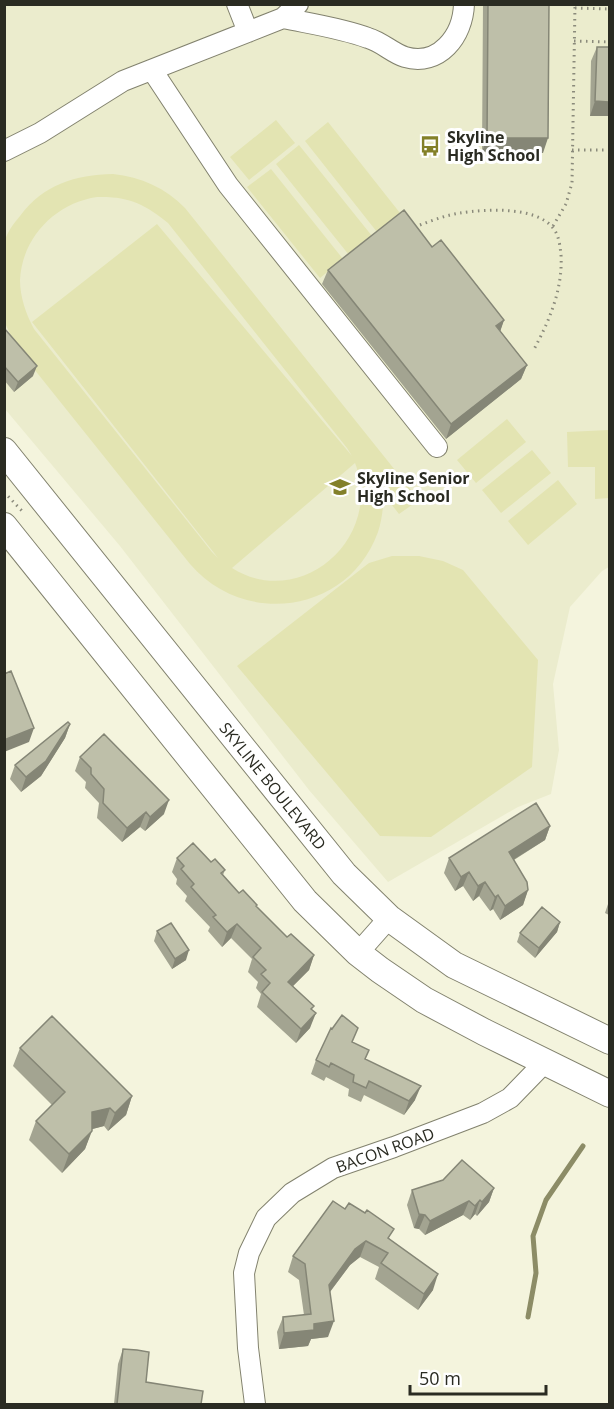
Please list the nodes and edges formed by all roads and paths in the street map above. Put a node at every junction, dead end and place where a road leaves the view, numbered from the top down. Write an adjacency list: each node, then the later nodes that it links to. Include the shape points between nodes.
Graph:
1 (237, 4): 7 (street)
2 (298, 4): 6 (street)
3 (464, 4): 6 (street, via 461,24 449,45 437,55 425,58 403,57 370,39)
4 (575, 6): 5 (path); 8 (path)
5 (609, 9)
6 (283, 18): 7 (street)
7 (248, 32): 10 (street)
8 (574, 41): 9 (path); 11 (path)
9 (609, 42)
10 (152, 70): 13 (street, via 123,81); 17 (street, via 228,185)
11 (572, 150): 12 (path); 15 (path, via 570,193)
12 (609, 150)
13 (4, 151)
14 (420, 225): 15 (path, via 460,213 492,210 527,214)
15 (552, 227): 16 (path, via 560,245 561,274 554,303)
16 (533, 351)
17 (437, 447)
18 (4, 451): 20 (main road, SKYLINE BOULEVARD, via 344,874)
19 (4, 526): 21 (main road, via 305,901)
20 (389, 918): 21 (street); 22 (main road, SKYLINE BOULEVARD, via 454,965)
21 (358, 953): 23 (main road, via 424,1000)
22 (609, 1041)
23 (545, 1062): 24 (main road); 25 (street, BACON ROAD, via 510,1098 472,1118 333,1168 292,1193 266,1218 244,1273)
24 (609, 1094)
25 (255, 1404)

